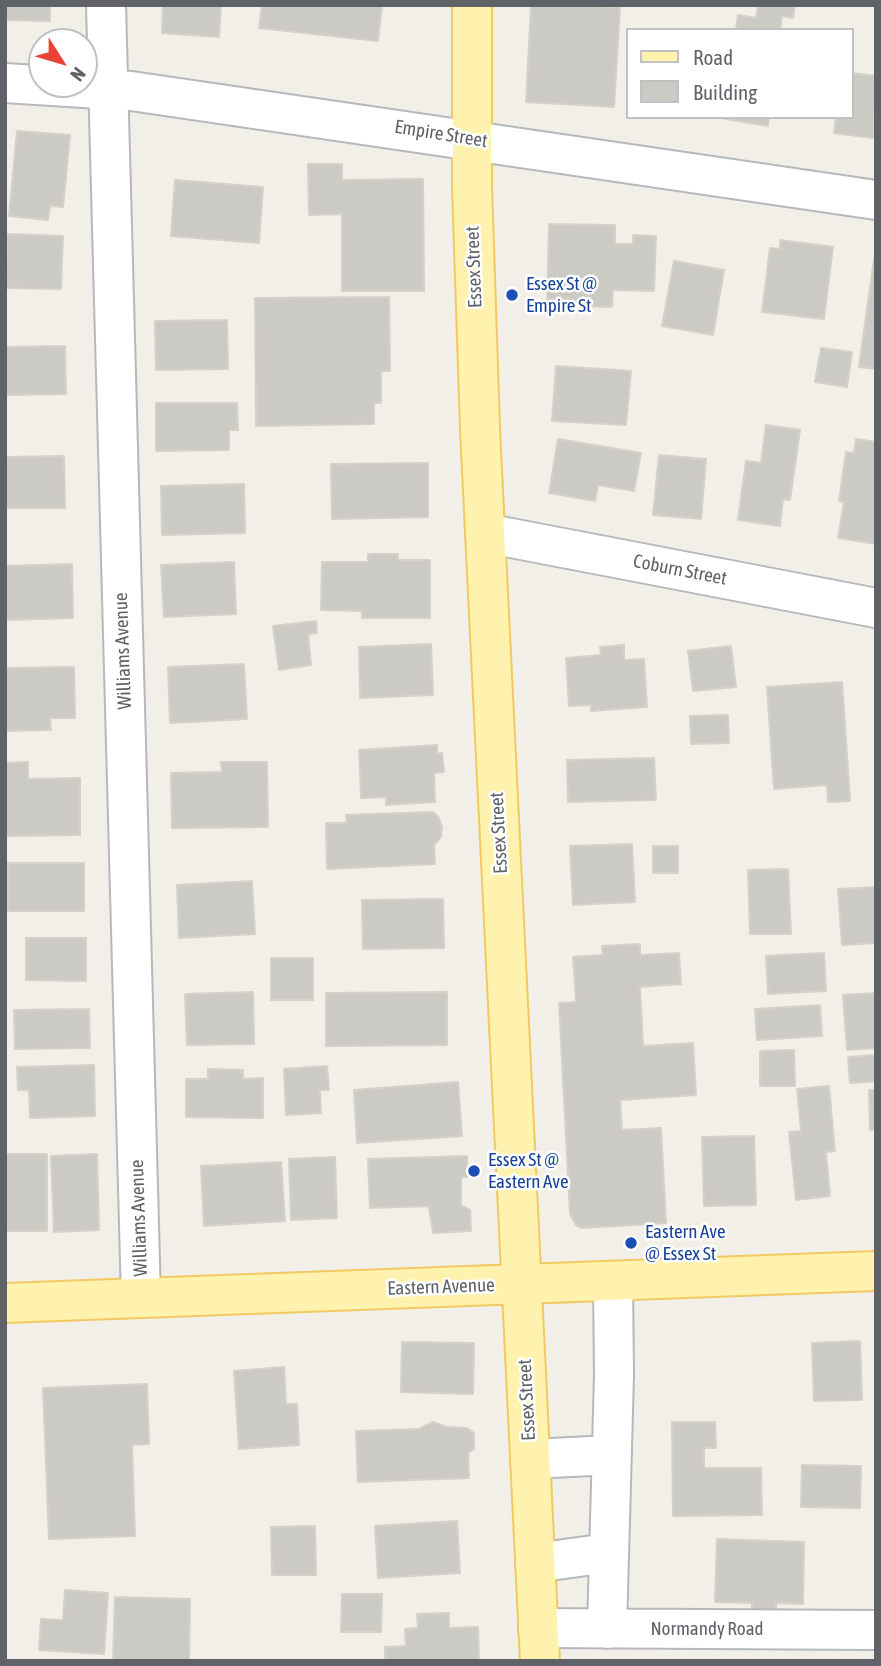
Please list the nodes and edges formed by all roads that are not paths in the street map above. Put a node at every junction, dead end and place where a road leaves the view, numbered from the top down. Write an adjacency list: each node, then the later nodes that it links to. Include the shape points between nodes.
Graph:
1 (106, 5): 4 (street, Williams Avenue)
2 (472, 5): 5 (main road, Essex Street)
3 (5, 83): 4 (street, Empire Street)
4 (107, 89): 5 (street, Empire Street); 12 (street, Williams Avenue)
5 (471, 139): 6 (street, Empire Street); 7 (main road, Essex Street)
6 (876, 200)
7 (485, 533): 8 (street, Coburn Street); 11 (main road, Essex Street)
8 (876, 608)
9 (876, 1271): 10 (main road, Eastern Avenue)
10 (612, 1281): 11 (main road, Eastern Avenue); 14 (street)
11 (521, 1284): 12 (main road, Eastern Avenue); 15 (main road, Essex Street)
12 (141, 1298): 13 (main road, Eastern Avenue)
13 (5, 1303)
14 (612, 1455): 15 (street); 16 (street)
15 (530, 1459): 17 (main road, Essex Street)
16 (608, 1553): 17 (street); 18 (street)
17 (535, 1563): 20 (main road, Essex Street)
18 (607, 1629): 19 (street, Normandy Road); 20 (street, Normandy Road)
19 (876, 1630)
20 (539, 1644)

